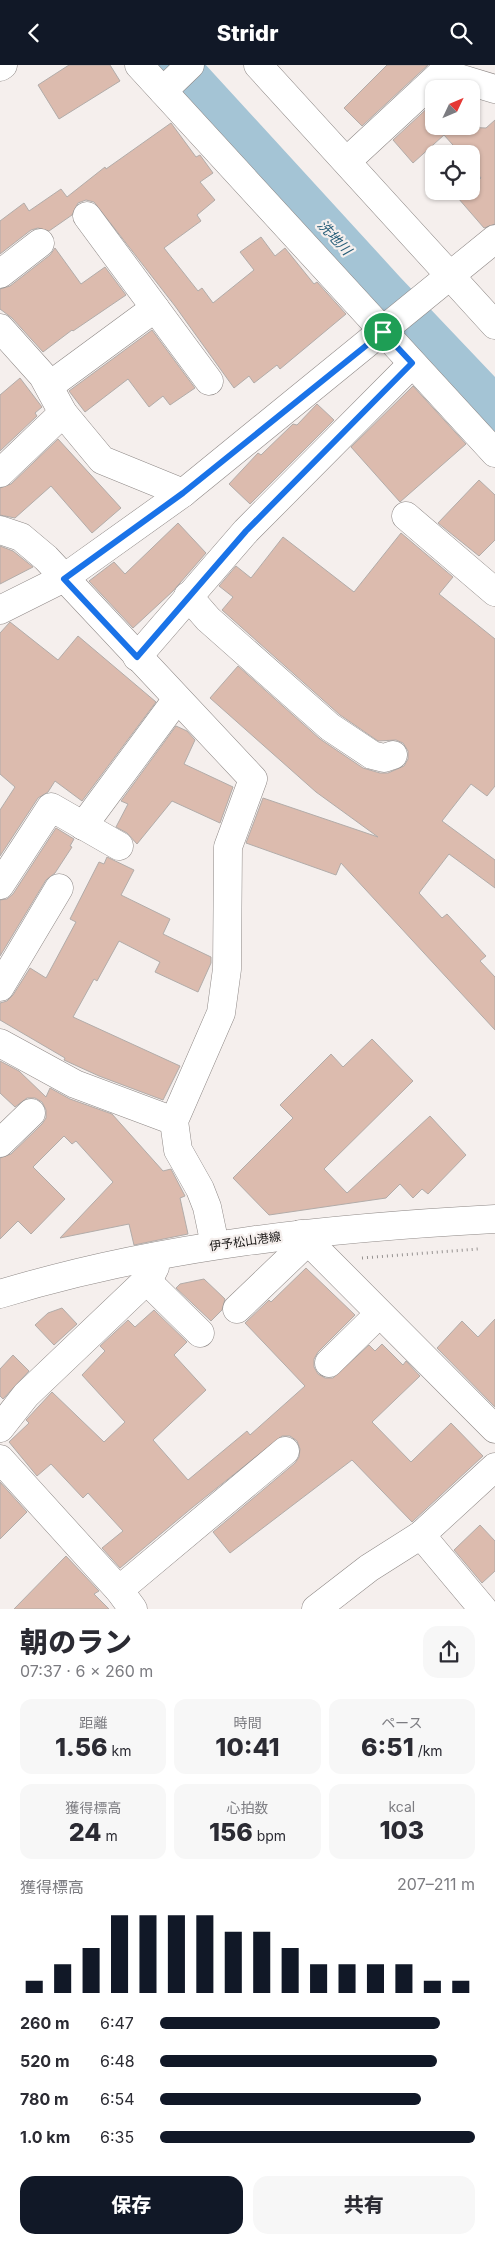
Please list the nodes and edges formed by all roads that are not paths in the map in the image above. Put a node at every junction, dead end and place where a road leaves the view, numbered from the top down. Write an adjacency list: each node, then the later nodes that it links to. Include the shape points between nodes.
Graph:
1 (139, 65): 4 (street)
2 (190, 65): 4 (street)
3 (258, 65): 6 (street)
4 (166, 88): 15 (street)
5 (495, 89): 6 (street, via 442,73)
6 (348, 161): 11 (street)
7 (101, 223): 12 (street)
8 (495, 239): 11 (street)
9 (40, 243): 10 (street)
10 (0, 274)
11 (442, 283): 13 (street); 15 (street)
12 (155, 308): 17 (street); 18 (street)
13 (495, 325)
14 (0, 328): 18 (street)
15 (387, 329): 16 (street); 22 (street)
16 (412, 363): 20 (street); 27 (street, via 319,455)
17 (206, 365)
18 (49, 386): 19 (street)
19 (63, 413): 21 (street); 22 (street, via 102,460)
20 (495, 453)
21 (0, 473)
22 (183, 493): 25 (street)
23 (406, 516): 26 (street)
24 (0, 530): 25 (street, via 20,537 46,558)
25 (64, 579): 28 (street); 29 (street)
26 (495, 592)
27 (188, 596): 29 (street); 31 (street, via 208,619 330,727 372,755 384,758)
28 (0, 610)
29 (137, 657): 30 (street)
30 (177, 699): 32 (street); 38 (street, via 253,779 228,847 227,969 222,1013)
31 (393, 755)
32 (83, 826): 33 (street); 34 (street, via 51,807)
33 (119, 846)
34 (0, 885)
35 (59, 888): 36 (street)
36 (0, 987)
37 (0, 1043): 38 (street, via 75,1084)
38 (174, 1121): 41 (street, via 178,1150 200,1189)
39 (495, 1219): 40 (street, 伊予松山港線)
40 (305, 1237): 41 (street, 伊予松山港線); 44 (street); 45 (street)
41 (215, 1245): 42 (street, 伊予松山港線)
42 (150, 1268): 43 (street, 伊予松山港線, via 96,1269); 46 (street); 48 (street, via 26,1395)
43 (0, 1294)
44 (237, 1309)
45 (379, 1314): 47 (street); 49 (street)
46 (200, 1333)
47 (329, 1363)
48 (0, 1428)
49 (495, 1429)
50 (271, 1456): 54 (street)
51 (0, 1459): 54 (street)
52 (495, 1467): 53 (street)
53 (420, 1535): 55 (street, via 369,1568); 56 (street)
54 (126, 1599)
55 (316, 1609)
56 (483, 1609)

